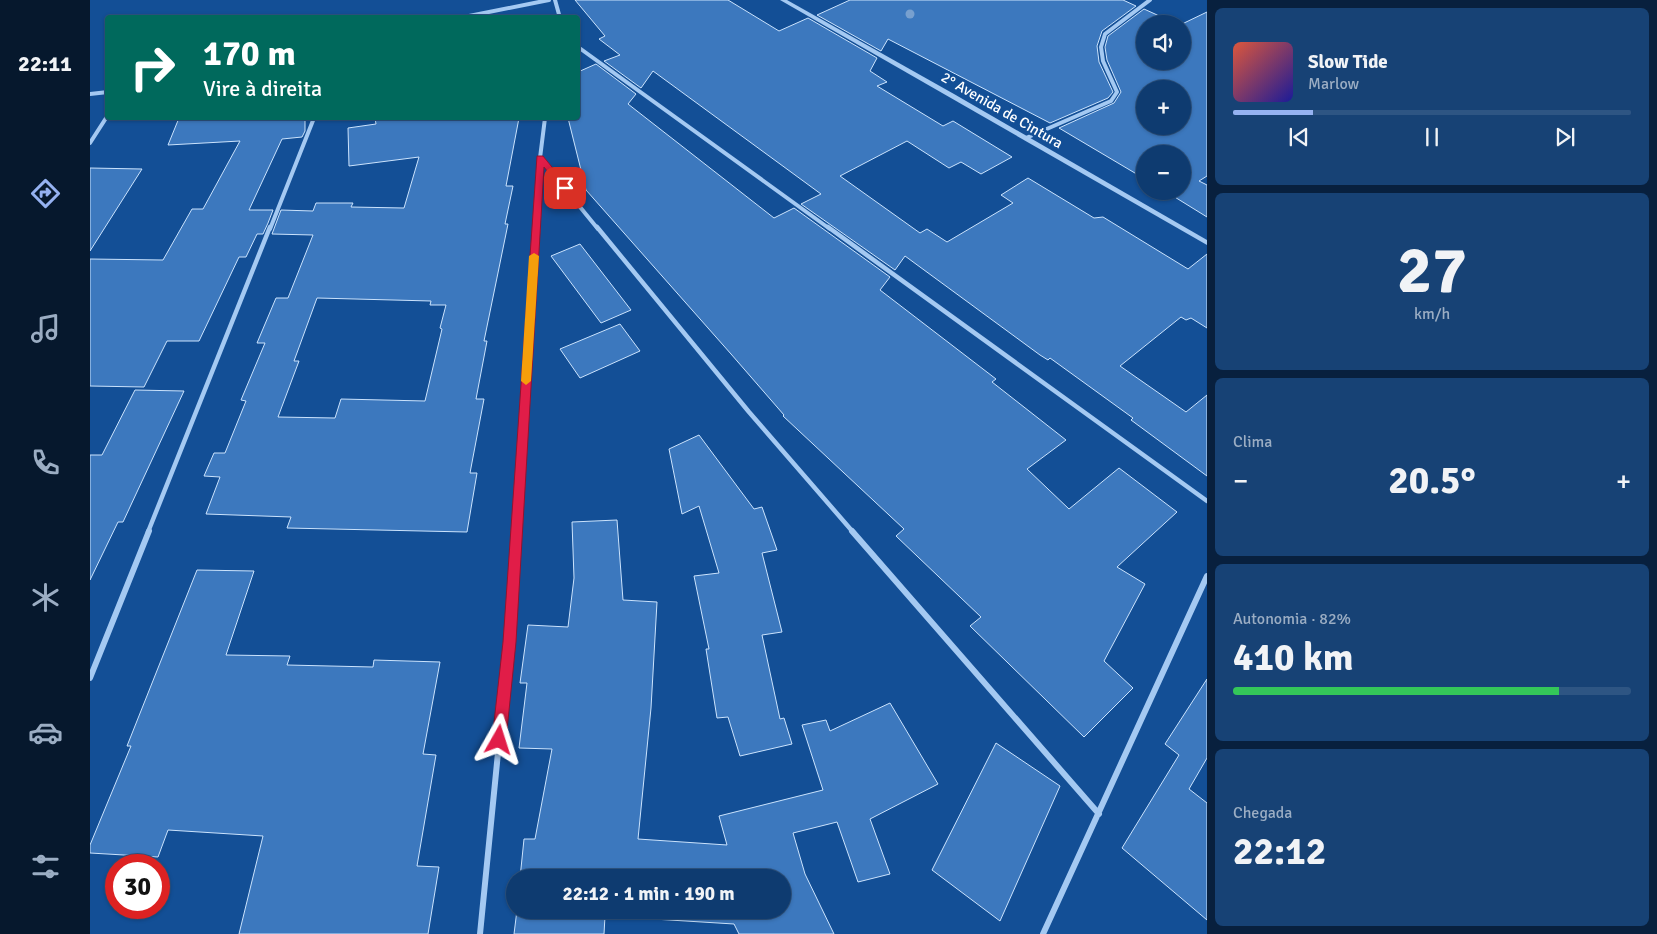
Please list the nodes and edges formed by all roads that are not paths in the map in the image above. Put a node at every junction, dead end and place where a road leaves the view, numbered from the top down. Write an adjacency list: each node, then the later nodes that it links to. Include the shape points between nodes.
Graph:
1 (549, 0): 5 (street)
2 (555, 0): 6 (street)
3 (784, 0): 13 (street, 2° Avenida de Cintura)
4 (1150, 0): 13 (street, via 1105,34 1100,47 1117,92 1111,101)
5 (474, 15)
6 (559, 15)
7 (580, 47): 17 (street)
8 (105, 92): 9 (street)
9 (90, 94)
10 (105, 120): 14 (street)
11 (313, 120): 19 (street)
12 (545, 120): 15 (street)
13 (1026, 138): 16 (street, 2° Avenida de Cintura)
14 (90, 143)
15 (540, 158): 20 (street, via 749,412); 21 (street, via 509,642)
16 (1207, 243)
17 (1207, 501)
18 (1207, 576): 20 (street)
19 (90, 678)
20 (1099, 814): 22 (street)
21 (480, 934)
22 (1042, 934)

